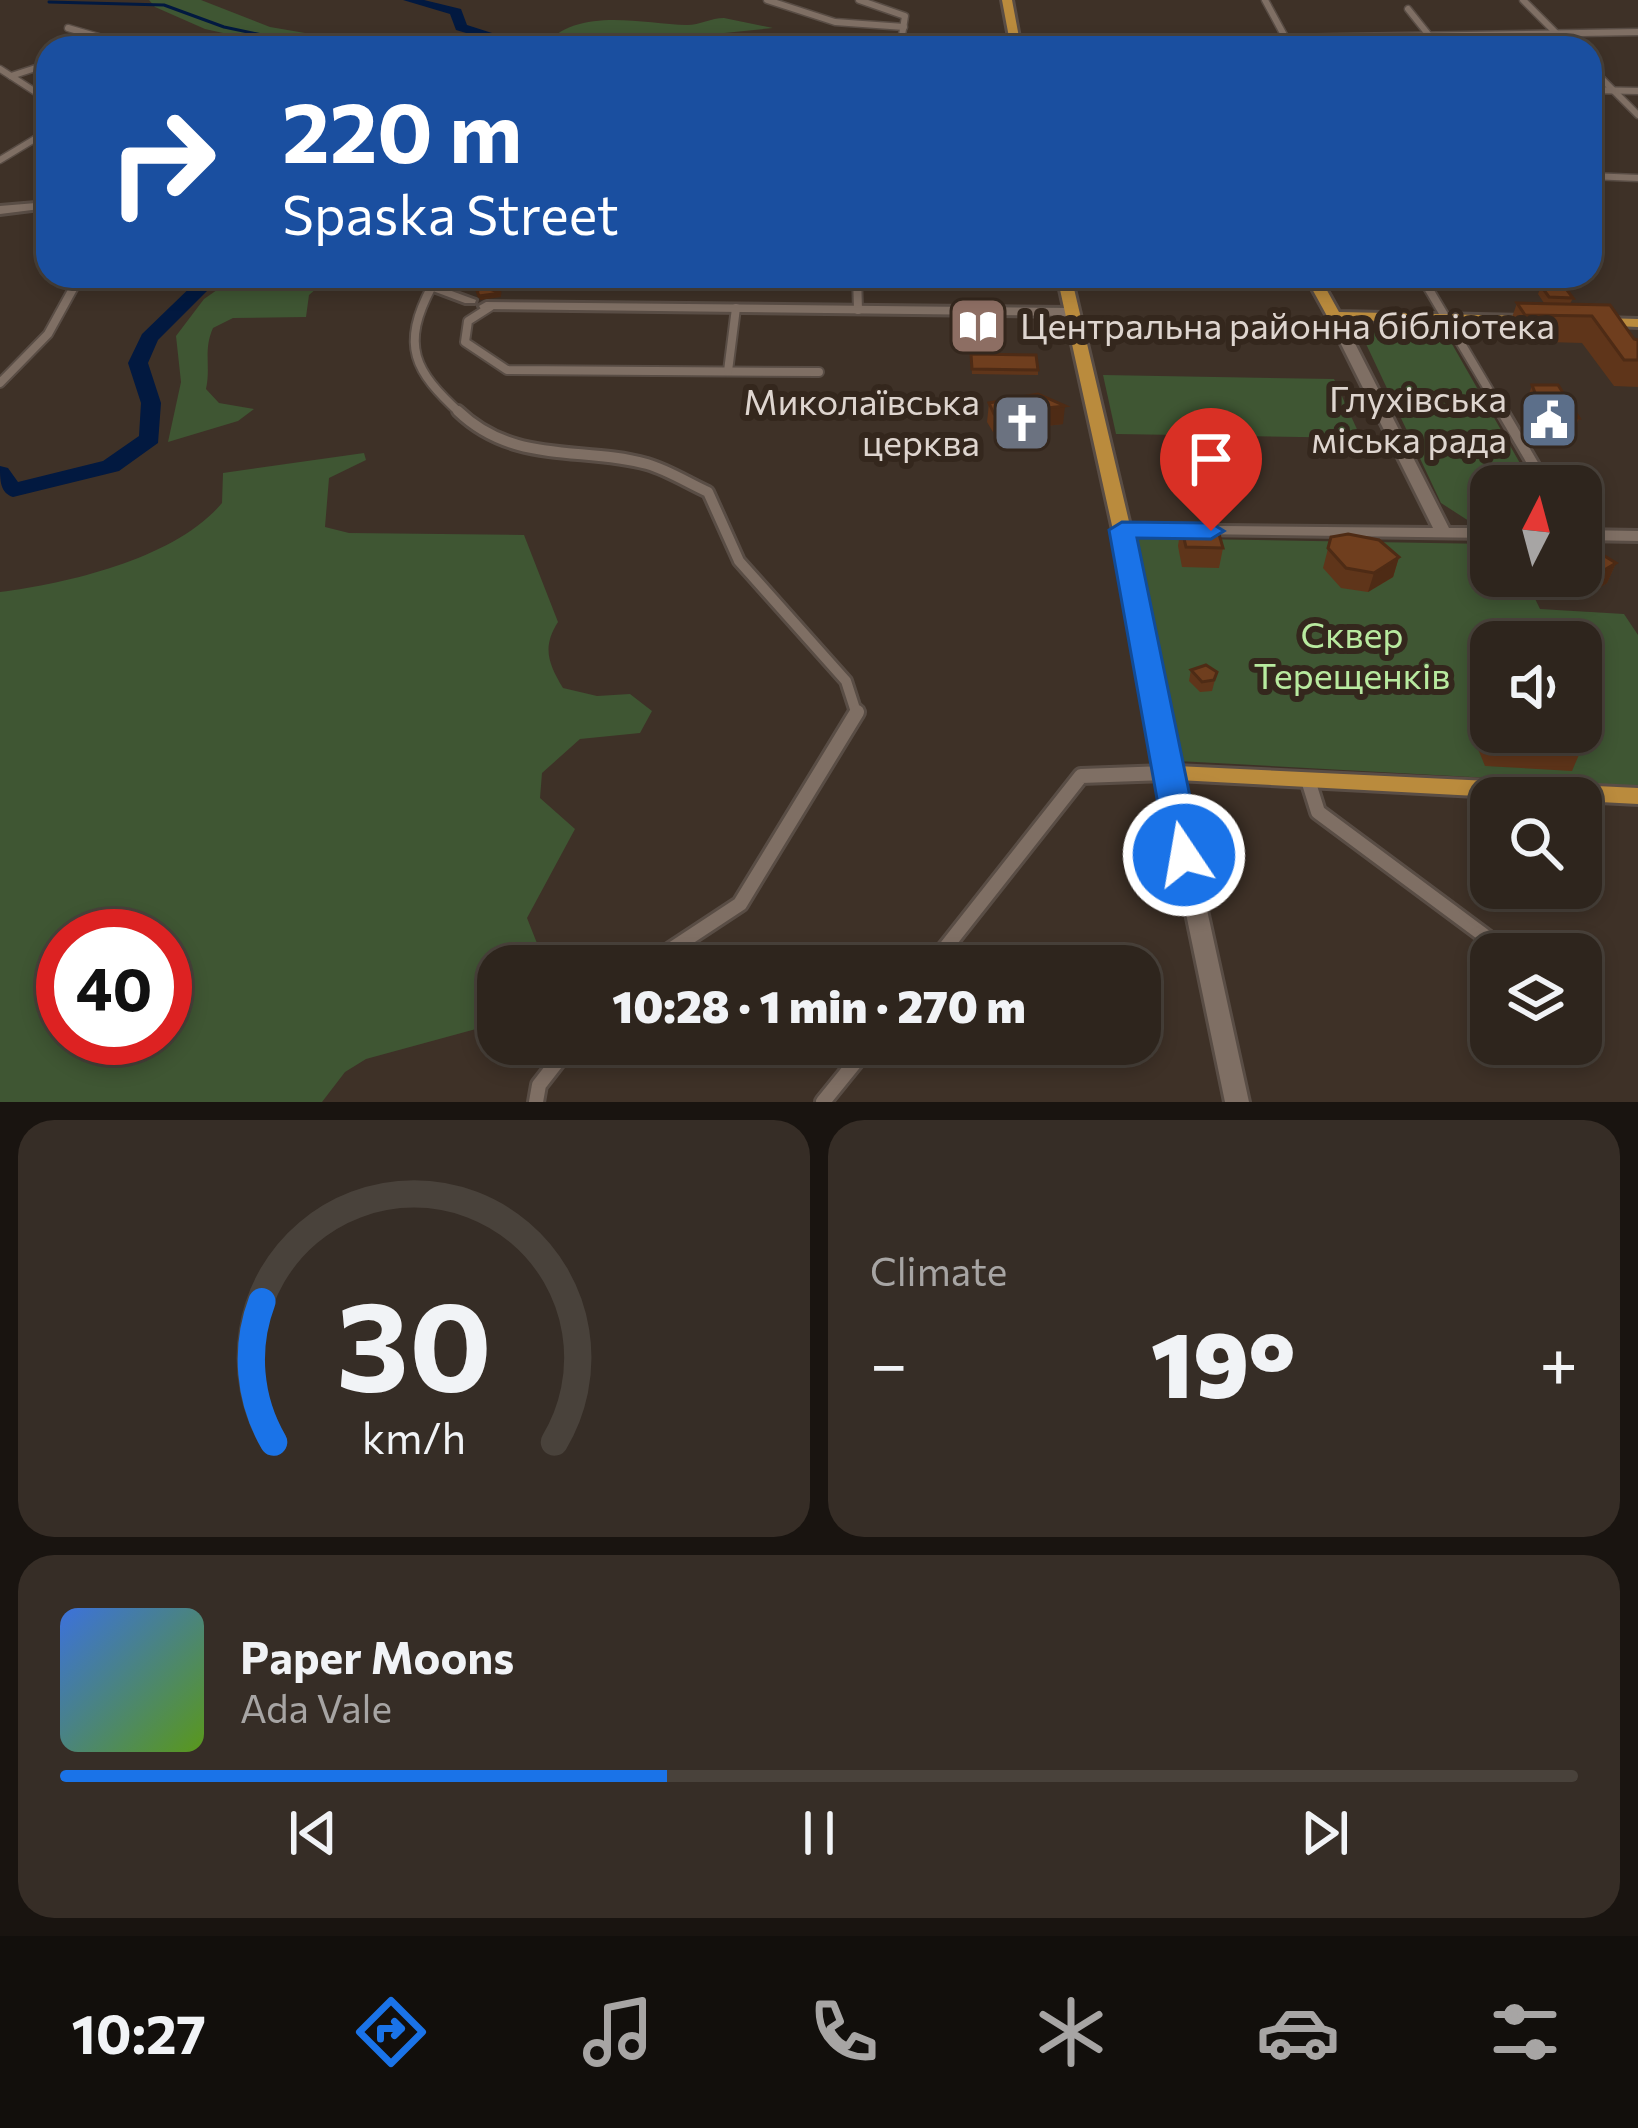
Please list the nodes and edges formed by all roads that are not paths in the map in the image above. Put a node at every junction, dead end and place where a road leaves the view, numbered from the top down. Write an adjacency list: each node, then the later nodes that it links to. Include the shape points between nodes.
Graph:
1 (767, 0): 7 (street, via 835,22)
2 (859, 0): 7 (street, via 901,12)
3 (1007, 0): 15 (main road)
4 (1265, 0): 16 (street)
5 (1523, 0): 9 (street)
6 (1408, 9): 11 (street)
7 (904, 27): 14 (street)
8 (68, 28): 13 (street)
9 (1556, 32): 10 (street); 12 (street); 18 (street)
10 (1638, 32)
11 (1428, 34): 12 (street); 17 (street)
12 (1478, 34)
13 (96, 36)
14 (902, 36)
15 (1014, 36)
16 (1285, 36)
17 (1357, 36)
18 (1560, 36)
19 (36, 68): 21 (street)
20 (0, 69): 21 (street)
21 (11, 76): 26 (street)
22 (1602, 81): 24 (street)
23 (1602, 90): 24 (street)
24 (1614, 90): 25 (street); 27 (street)
25 (1638, 91)
26 (36, 92)
27 (1638, 115)
28 (36, 138): 29 (street)
29 (0, 160)
30 (1602, 176): 31 (street)
31 (1638, 178)
32 (36, 207): 33 (street)
33 (2, 211)
34 (73, 288): 53 (street, via 48,334)
35 (431, 288): 64 (street, via 413,321 420,376 472,426 553,456 646,464 708,492 739,561 846,682 858,714 740,904)
36 (437, 288): 41 (street)
37 (857, 288): 44 (street)
38 (1067, 288): 45 (main road)
39 (1319, 288): 46 (main road)
40 (1428, 288): 47 (street)
41 (470, 300)
42 (488, 307): 43 (street); 51 (street, via 463,329 465,342 495,367)
43 (736, 308): 44 (street); 51 (street)
44 (858, 310): 45 (street)
45 (1072, 312): 55 (main road)
46 (1334, 316): 47 (main road); 56 (street)
47 (1445, 319): 48 (main road); 54 (street)
48 (1552, 321)
49 (1574, 321): 50 (main road)
50 (1638, 323)
51 (728, 370): 52 (street)
52 (819, 372)
53 (0, 383)
54 (1533, 465)
55 (1122, 530): 56 (street); 60 (main road)
56 (1444, 533): 57 (street)
57 (1470, 533)
58 (1602, 535): 59 (street)
59 (1638, 536)
60 (1167, 773): 61 (main road); 65 (street, via 1082,776); 70 (street)
61 (1308, 780): 62 (main road); 63 (street, via 1318,812)
62 (1638, 796)
63 (1481, 933)
64 (678, 945)
65 (949, 945)
66 (555, 1065): 68 (street)
67 (853, 1065): 69 (street)
68 (536, 1102)
69 (823, 1102)
70 (1237, 1102)

